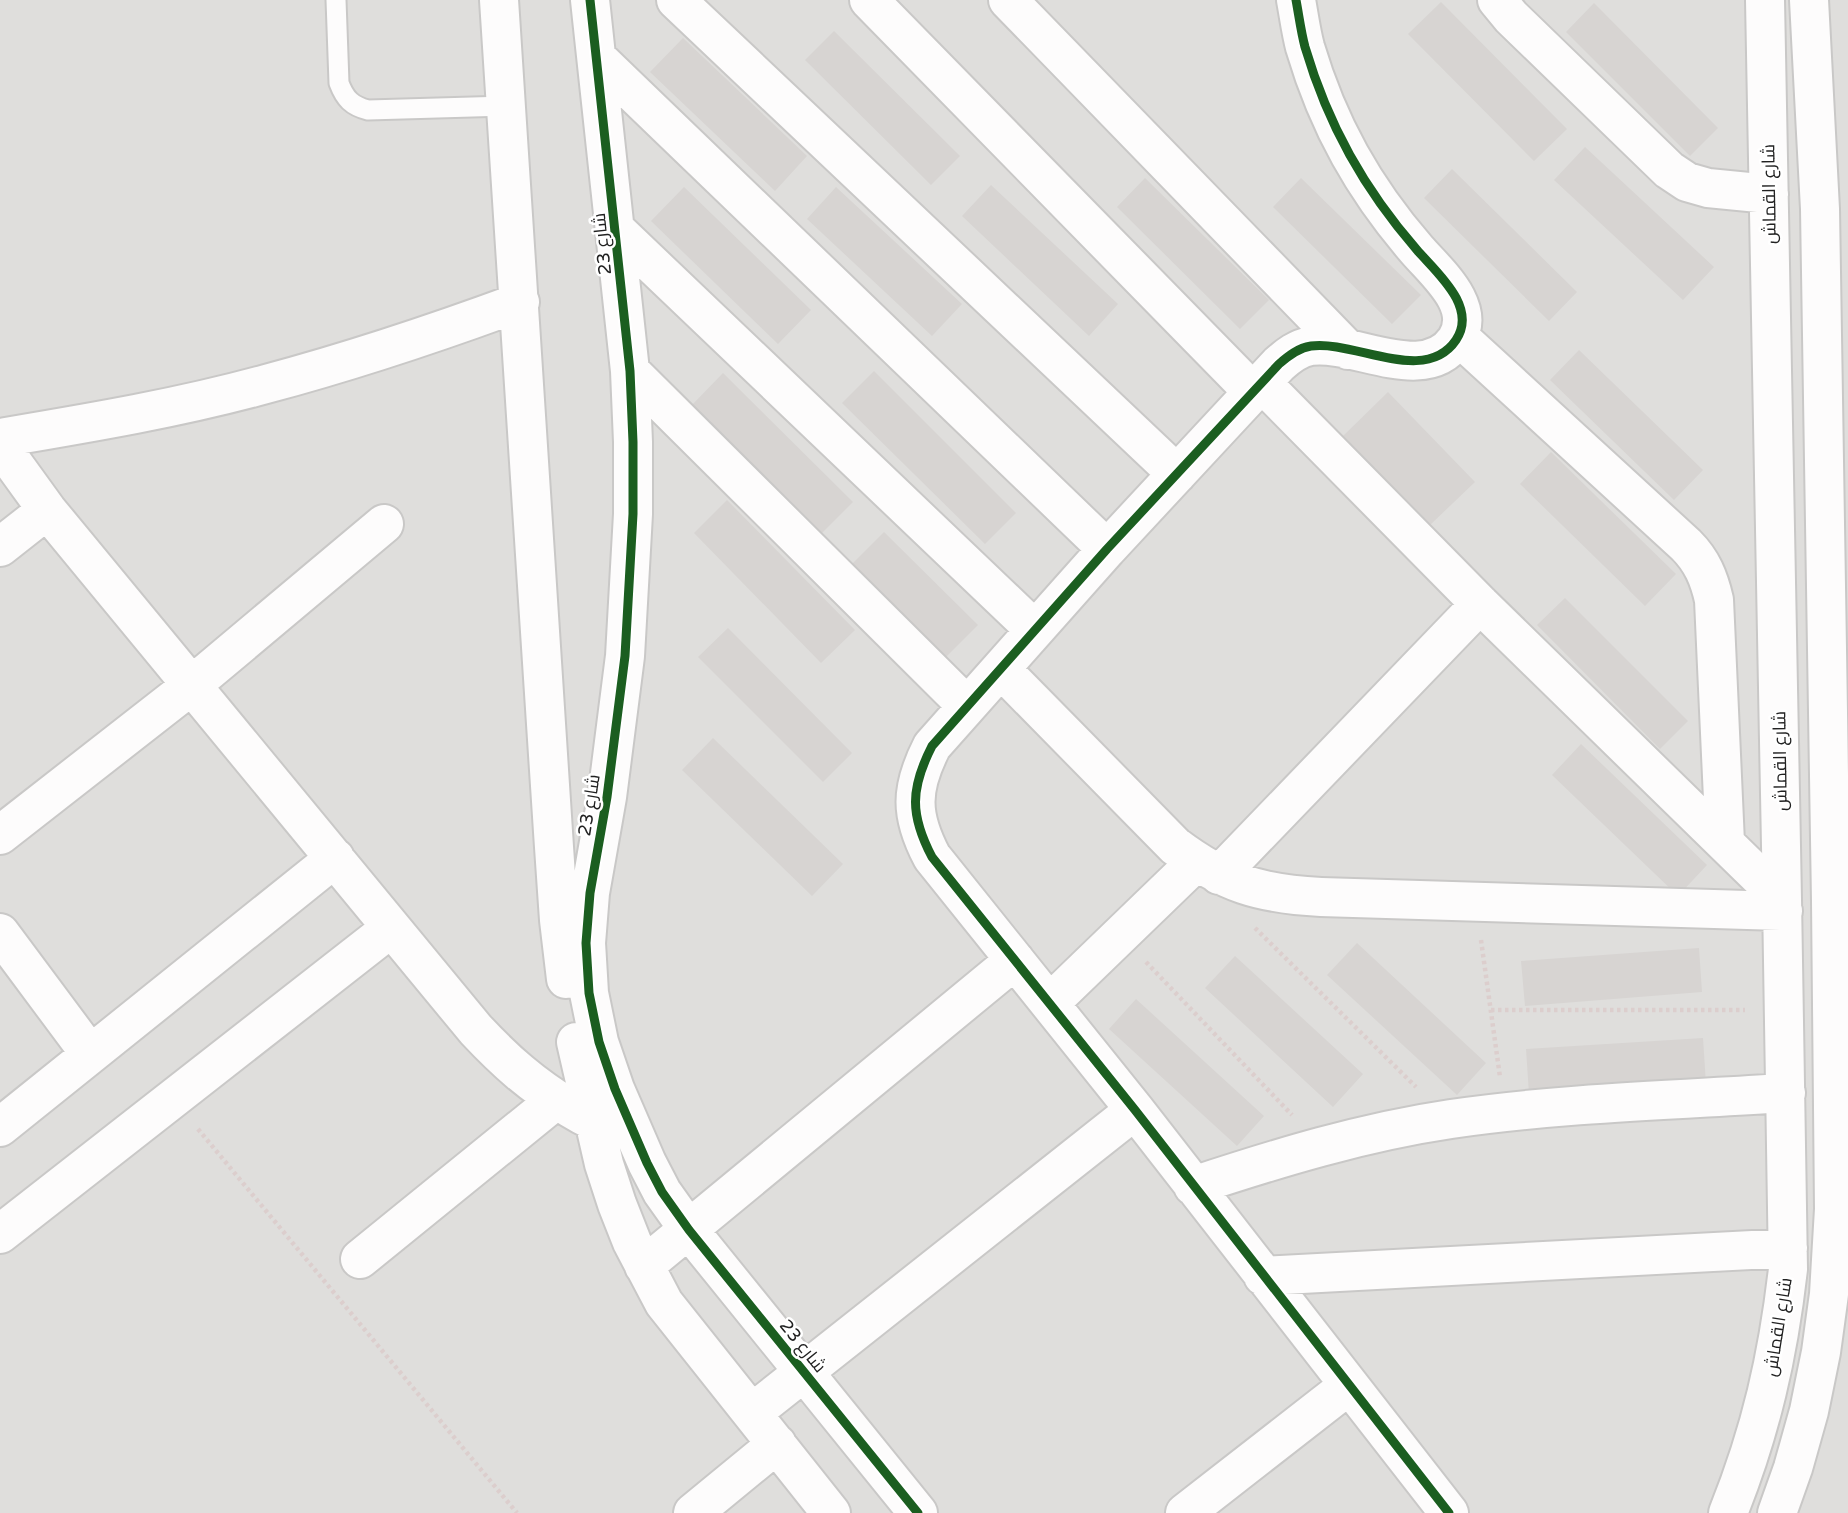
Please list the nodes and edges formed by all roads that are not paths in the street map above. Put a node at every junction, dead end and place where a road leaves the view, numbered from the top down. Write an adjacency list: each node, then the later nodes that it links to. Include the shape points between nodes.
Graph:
1 (336, 0): 12 (lane, via 339,83 349,102 358,108)
2 (499, 0): 12 (street, شارع 23)
3 (590, 0): 11 (street, شارع 23)
4 (676, 0): 23 (street)
5 (869, 0): 20 (street)
6 (1008, 0): 18 (street)
7 (1296, 0): 17 (street, via 1304,44 1340,140 1396,226 1453,292 1462,321)
8 (1497, 0): 13 (street, via 1669,170 1708,188)
9 (1765, 0): 13 (street, شارع القماش)
10 (1809, 0): 14 (street)
11 (597, 58): 15 (street, شارع 23); 27 (street)
12 (507, 106): 16 (street, شارع 23)
13 (1769, 194): 39 (street, شارع القماش)
14 (1834, 209): 28 (street)
15 (616, 230): 19 (street, شارع 23); 30 (street)
16 (520, 302): 21 (street, via 350,361 264,385); 48 (street, شارع 23, via 559,920 574,1029)
17 (1458, 336): 18 (street, via 1450,348 1424,362); 35 (street, via 1686,545 1704,568 1716,616)
18 (1348, 350): 20 (street, via 1308,346 1292,353)
19 (630, 371): 33 (street); 50 (street, شارع 23, via 633,514 625,656 586,943 589,993 599,1042)
20 (1258, 388): 23 (street); 29 (street)
21 (0, 438)
22 (0, 445): 24 (street)
23 (1177, 474): 27 (street)
24 (47, 510): 26 (street); 32 (street)
25 (384, 524): 32 (street)
26 (0, 547)
27 (1108, 549): 30 (street)
28 (1837, 569): 38 (street)
29 (1480, 604): 35 (street); 37 (street)
30 (1035, 630): 31 (street)
31 (1001, 668): 33 (street); 37 (street, via 1175,845)
32 (192, 685): 34 (street); 36 (street)
33 (967, 706): 42 (street, via 932,746 921,767 916,813 933,857)
34 (0, 835)
35 (1725, 843): 39 (street)
36 (335, 858): 40 (street); 44 (street)
37 (1208, 868): 39 (street, via 1252,888 1286,895); 43 (street, via 1120,935)
38 (1839, 900): 52 (street)
39 (1782, 905): 45 (street, شارع القماش)
40 (391, 928): 46 (street, via 502,1058); 55 (street)
41 (0, 933): 44 (street)
42 (1015, 960): 43 (street); 54 (street)
43 (1050, 1003): 47 (street)
44 (90, 1055): 49 (street)
45 (1786, 1093): 51 (street, via 1536,1108 1449,1119 1321,1146); 53 (street, شارع القماش)
46 (556, 1100): 48 (street); 57 (street)
47 (1135, 1110): 51 (street); 60 (street)
48 (595, 1123): 50 (street); 58 (street, شارع 23, via 617,1204)
49 (0, 1127)
50 (634, 1133): 54 (street, شارع 23, via 662,1192)
51 (1193, 1186): 59 (street)
52 (1841, 1208): 53 (street); 70 (street, via 1809,1411)
53 (1787, 1209): 56 (street, شارع القماش)
54 (689, 1230): 58 (street); 60 (street, شارع 23)
55 (0, 1234)
56 (1787, 1248): 59 (street); 69 (street, شارع القماش, via 1772,1376)
57 (360, 1258)
58 (644, 1266): 62 (street, شارع 23, via 664,1303)
59 (1264, 1276): 61 (street)
60 (804, 1372): 62 (street); 66 (street, شارع 23)
61 (1348, 1386): 67 (street); 68 (street)
62 (752, 1413): 63 (street, شارع 23)
63 (777, 1444): 64 (street); 65 (street, شارع 23)
64 (693, 1513)
65 (831, 1513)
66 (918, 1513)
67 (1185, 1513)
68 (1449, 1513)
69 (1728, 1513)
70 (1777, 1513)

